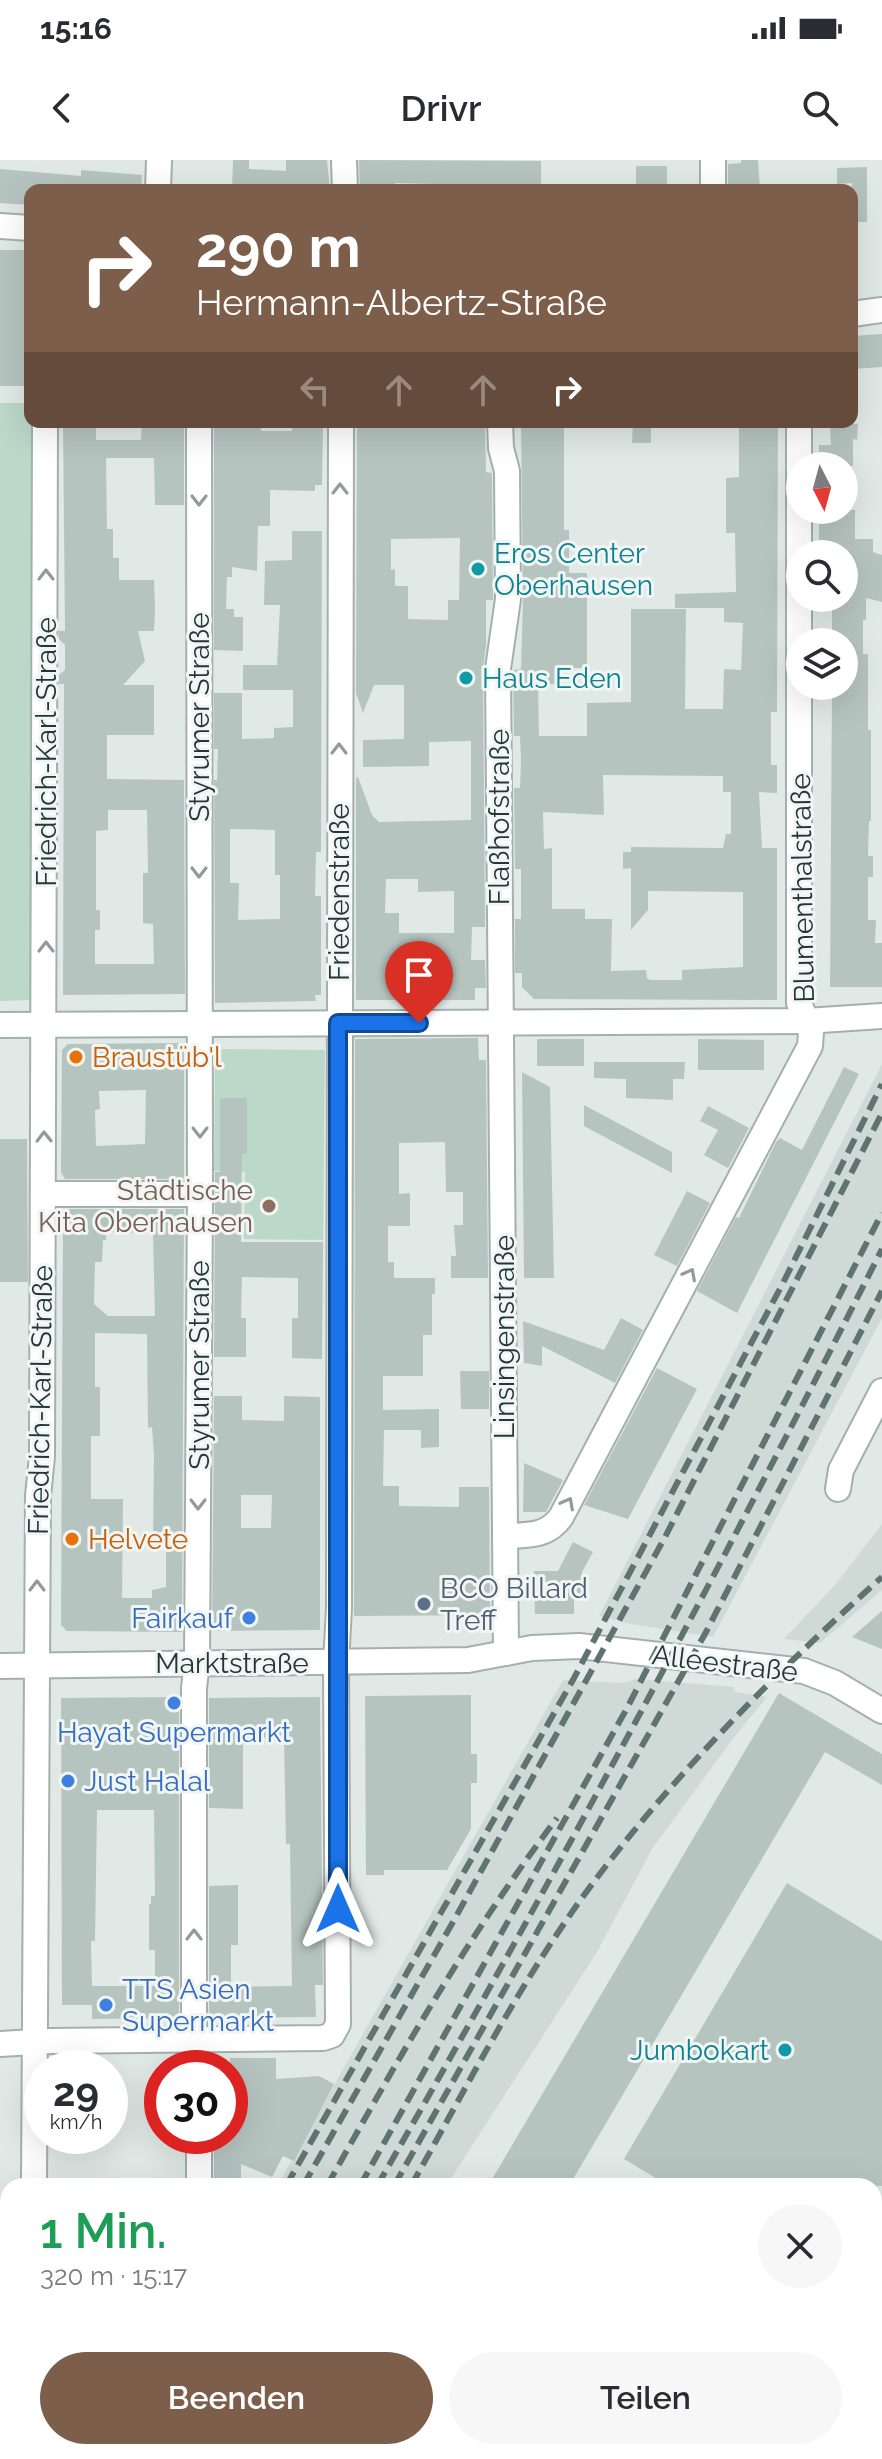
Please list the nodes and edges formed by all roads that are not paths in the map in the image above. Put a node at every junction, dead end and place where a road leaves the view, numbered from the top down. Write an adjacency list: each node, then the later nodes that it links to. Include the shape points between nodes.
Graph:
1 (159, 160): 4 (street)
2 (344, 160): 5 (street)
3 (713, 160): 6 (street)
4 (158, 184)
5 (345, 184)
6 (713, 184)
7 (0, 226): 8 (street)
8 (24, 228)
9 (882, 310): 10 (street)
10 (858, 313)
11 (45, 428): 22 (street, Friedrich-Karl-Straße, one-way to 11)
12 (199, 428): 20 (street, Styrumer Straße, one-way to 20)
13 (341, 428): 19 (street, Friedenstraße, one-way to 13)
14 (500, 428): 18 (street, Flaßhofstraße, via 507,471 508,599 498,669)
15 (799, 428): 17 (street, Blumenthalstraße, via 799,1003)
16 (882, 1016): 17 (street)
17 (806, 1021): 18 (street); 27 (street, Blumenthalstraße, one-way to 17, via 540,1534 561,1517 810,1046)
18 (501, 1022): 19 (street); 27 (street, Linsingenstraße)
19 (338, 1023): 20 (street); 32 (street, Friedenstraße)
20 (199, 1024): 22 (street); 24 (street, Styrumer Straße, one-way to 24)
21 (0, 1025): 22 (street)
22 (45, 1025): 23 (street, Friedrich-Karl-Straße, one-way to 22)
23 (44, 1194): 24 (street); 31 (street, Friedrich-Karl-Straße, one-way to 23)
24 (200, 1194): 30 (street, Styrumer Straße, one-way to 30)
25 (882, 1391): 26 (street, via 841,1470)
26 (838, 1489)
27 (505, 1536): 29 (street, Linsingenstraße)
28 (559, 1646): 29 (street, Marktstraße); 34 (street, Alleestraße, via 804,1671)
29 (506, 1653): 32 (street, Marktstraße, via 468,1660)
30 (197, 1662): 31 (street, Marktstraße); 32 (street, Marktstraße); 35 (street, Styrumer Straße, one-way to 30)
31 (38, 1664): 33 (street, Marktstraße); 36 (street, Friedrich-Karl-Straße)
32 (336, 1664): 35 (street, Friedenstraße, via 334,2032 323,2038)
33 (0, 1666)
34 (882, 1711)
35 (194, 2040): 36 (street); 38 (street, Styrumer Straße)
36 (34, 2042): 37 (street); 40 (street, Friedrich-Karl-Straße)
37 (0, 2044)
38 (196, 2050)
39 (199, 2154): 41 (street)
40 (34, 2178)
41 (199, 2178)

